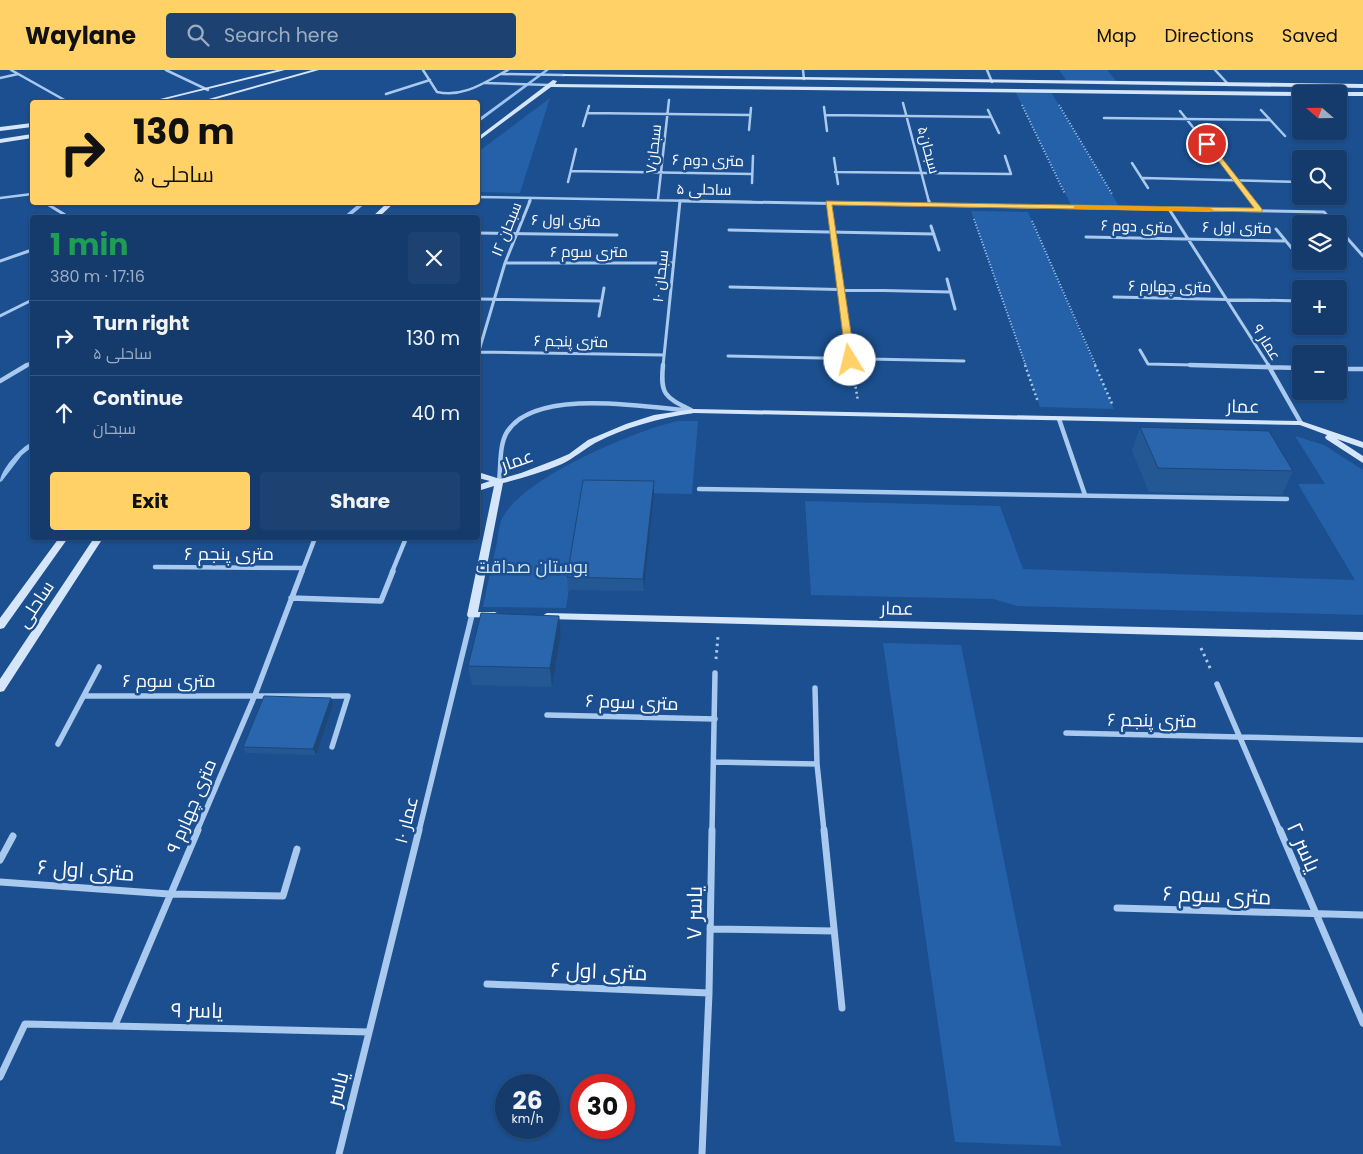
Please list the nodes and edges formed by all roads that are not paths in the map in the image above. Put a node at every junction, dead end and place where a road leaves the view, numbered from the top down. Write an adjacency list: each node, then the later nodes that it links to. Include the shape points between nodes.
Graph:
1 (11, 70): 11 (street)
2 (166, 70): 22 (street)
3 (283, 70): 22 (street)
4 (317, 70): 29 (street)
5 (423, 70): 16 (street)
6 (508, 70): 12 (street)
7 (571, 70): 13 (street)
8 (803, 70): 15 (street)
9 (987, 70): 18 (street)
10 (1215, 70): 20 (street)
11 (18, 74): 14 (street); 27 (street)
12 (501, 74): 13 (street); 17 (street)
13 (564, 75): 15 (street); 19 (street)
14 (0, 78)
15 (804, 79): 18 (street)
16 (430, 80): 17 (street, via 436,92 442,94 461,93); 23 (street)
17 (483, 82): 19 (street)
18 (992, 82): 20 (street)
19 (550, 85): 24 (street); 55 (street)
20 (1229, 85): 21 (street)
21 (1363, 86)
22 (208, 90): 28 (street)
23 (386, 94)
24 (1292, 94)
25 (1348, 94): 26 (street)
26 (1363, 94)
27 (64, 100)
28 (160, 100)
29 (208, 100)
30 (669, 100): 39 (street, سبحان۷)
31 (903, 103): 42 (street, سبحان۵)
32 (589, 106): 38 (street)
33 (824, 107): 41 (street)
34 (751, 108): 40 (street)
35 (988, 110): 43 (street)
36 (1260, 110): 46 (street)
37 (1180, 111): 45 (street)
38 (587, 113): 39 (street); 48 (street)
39 (668, 114): 40 (street); 63 (street, سبحان۷)
40 (750, 114): 50 (street)
41 (824, 115): 42 (street); 51 (street)
42 (908, 116): 43 (street); 66 (street, سبحان۵)
43 (991, 117): 52 (street)
44 (1104, 118): 45 (street)
45 (1187, 119): 46 (street); 69 (street)
46 (1269, 120): 54 (street)
47 (30, 124): 49 (street)
48 (583, 126)
49 (0, 130)
50 (749, 130)
51 (827, 131)
52 (999, 133)
53 (30, 136): 56 (street)
54 (1285, 136)
55 (480, 138)
56 (0, 141)
57 (576, 149): 62 (street)
58 (753, 156): 65 (street)
59 (1005, 156): 66 (street, via 1011,174)
60 (834, 158): 64 (street)
61 (1132, 163): 67 (street)
62 (571, 171): 63 (street); 68 (street)
63 (663, 172): 65 (street, ۶ متری دوم); 78 (street, سبحان۷)
64 (835, 172): 66 (street); 72 (street)
65 (752, 174): 71 (street)
66 (924, 174): 81 (street, سبحان۵)
67 (1143, 178): 69 (street); 73 (street)
68 (568, 182)
69 (1237, 182): 70 (street); 85 (street)
70 (1292, 182)
71 (752, 183)
72 (838, 184)
73 (1148, 188)
74 (30, 194): 76 (street)
75 (480, 197): 77 (street, ساحلی ۵)
76 (0, 198)
77 (531, 198): 78 (street, ساحلی ۵); 93 (street, سبحان ۱۲)
78 (658, 199): 79 (street, ساحلی ۵)
79 (680, 200): 80 (street, ساحلی ۵); 107 (street, سبحان ۱۰)
80 (828, 203): 81 (street, ساحلی ۵); 94 (street)
81 (930, 204): 84 (street, ساحلی ۵)
82 (49, 205): 86 (street)
83 (389, 205): 87 (street)
84 (1169, 209): 85 (street, ساحلی ۵); 99 (street, عمار ۹)
85 (1259, 210): 88 (street, ساحلی ۵, via 1324,212)
86 (65, 215)
87 (377, 215)
88 (1326, 215)
89 (931, 226): 95 (street)
90 (1276, 229): 100 (street)
91 (729, 230): 94 (street)
92 (480, 233): 93 (street)
93 (515, 233): 96 (street, ۶ متری اول); 106 (street, سبحان ۱۲)
94 (832, 233): 95 (street); 111 (street)
95 (934, 234): 102 (street)
96 (617, 235)
97 (1086, 237): 99 (street, ۶ متری دوم)
98 (1347, 238): 104 (street)
99 (1187, 240): 100 (street, ۶ متری اول); 116 (street, عمار ۹)
100 (1286, 241): 101 (street)
101 (1292, 248)
102 (939, 250)
103 (30, 251): 105 (street)
104 (1363, 256)
105 (0, 261)
106 (505, 263): 107 (street, ۶ متری سوم); 115 (street, سبحان ۱۲)
107 (672, 263): 126 (street, سبحان ۱۰)
108 (947, 279): 112 (street)
109 (730, 287): 111 (street)
110 (604, 288): 118 (street)
111 (840, 290): 112 (street); 128 (street)
112 (950, 292): 120 (street)
113 (1114, 297): 116 (street, ۶ متری چهارم)
114 (480, 299): 115 (street)
115 (493, 299): 118 (street); 123 (street, سبحان ۱۲)
116 (1227, 300): 119 (street); 131 (street, عمار ۹)
117 (30, 301): 121 (street)
118 (600, 301): 122 (street)
119 (1292, 301)
120 (955, 309)
121 (0, 316)
122 (599, 316)
123 (480, 346)
124 (1140, 350): 131 (street, via 1148,364)
125 (480, 353): 126 (street, ۶ متری پنجم)
126 (664, 355): 136 (street, سبحان ۱۰, via 662,385 670,400)
127 (728, 356): 128 (street)
128 (850, 360): 129 (street)
129 (964, 361)
130 (30, 363): 135 (street)
131 (1269, 367): 132 (street); 138 (street, عمار ۹)
132 (1292, 368)
133 (1347, 369): 134 (street)
134 (1363, 370)
135 (0, 380)
136 (694, 411): 137 (street, عمار); 143 (street, عمار, via 660,414 637,422 590,442 569,457 548,466); 143 (street, via 581,403 534,411 507,433)
137 (1059, 419): 138 (street, عمار); 146 (street)
138 (1301, 423): 139 (street, عمار)
139 (1318, 430): 140 (street, عمار); 141 (street, عمار)
140 (1363, 445)
141 (1363, 460)
142 (480, 476): 143 (street)
143 (498, 481): 144 (street); 155 (street, عمار)
144 (480, 487)
145 (699, 489): 146 (street)
146 (1085, 495): 147 (street)
147 (1287, 499)
148 (62, 540): 158 (street)
149 (97, 540): 163 (street, ساحلی)
150 (315, 540): 153 (street, ۹ متری چهارم)
151 (405, 540): 154 (street, via 381,601)
152 (155, 568): 153 (street, ۶ متری پنجم)
153 (303, 568): 154 (street, ۹ متری چهارم)
154 (291, 598): 165 (street, ۹ متری چهارم)
155 (472, 615): 156 (street); 191 (street, عمار ۱۰)
156 (502, 615)
157 (531, 616): 159 (street, عمار)
158 (0, 625)
159 (1363, 636)
160 (100, 667): 166 (street)
161 (715, 673): 168 (street, یاسر ۷)
162 (1217, 684): 170 (street, یاسر ۲)
163 (0, 688)
164 (816, 688): 175 (street)
165 (255, 695): 166 (street, ۶ متری سوم); 173 (street, via 348,696); 180 (street, ۹ متری چهارم)
166 (84, 696): 172 (street)
167 (547, 715): 168 (street, ۶ متری سوم)
168 (715, 719): 174 (street, یاسر ۷)
169 (1066, 733): 170 (street, ۶ متری پنجم)
170 (1238, 737): 171 (street, ۶ متری پنجم); 182 (street, یاسر ۲)
171 (1363, 740)
172 (58, 744)
173 (332, 747)
174 (714, 762): 175 (street); 184 (street, یاسر ۷)
175 (817, 764): 185 (street)
176 (14, 836): 178 (street)
177 (297, 850): 180 (street, via 283,896)
178 (0, 860)
179 (0, 882): 180 (street, ۶ متری اول)
180 (169, 894): 190 (street, ۹ متری چهارم)
181 (1117, 908): 182 (street, ۶ متری سوم)
182 (1316, 914): 183 (street); 189 (street, یاسر ۲)
183 (1363, 916)
184 (710, 929): 185 (street); 187 (street, یاسر ۷)
185 (834, 931): 188 (street)
186 (488, 984): 187 (street, ۶ متری اول)
187 (709, 993): 194 (street, یاسر ۷)
188 (842, 1008)
189 (1363, 1023)
190 (115, 1025): 191 (street, یاسر ۹); 192 (street, یاسر ۹, via 24,1024)
191 (369, 1032): 193 (street, یاسر)
192 (0, 1077)
193 (339, 1154)
194 (702, 1154)

